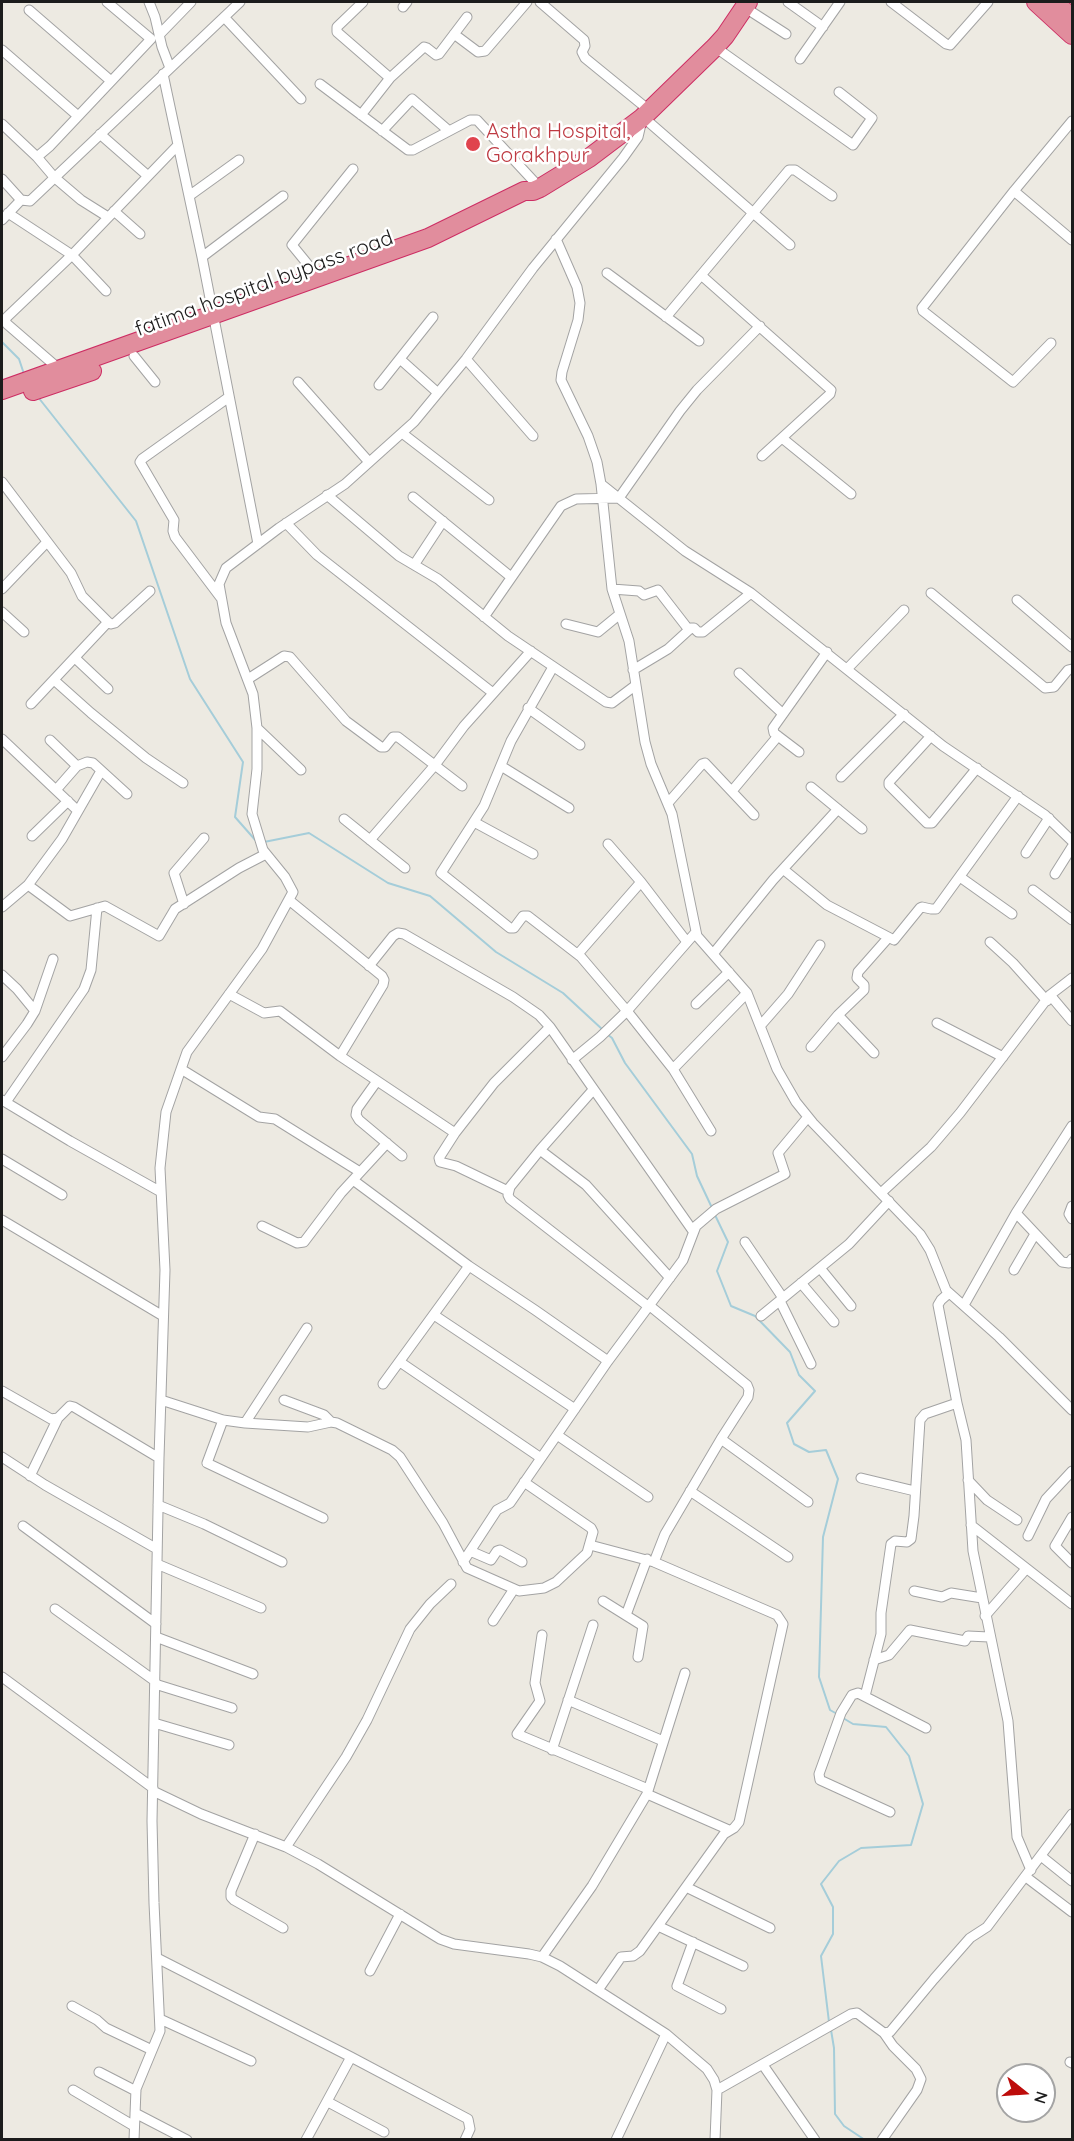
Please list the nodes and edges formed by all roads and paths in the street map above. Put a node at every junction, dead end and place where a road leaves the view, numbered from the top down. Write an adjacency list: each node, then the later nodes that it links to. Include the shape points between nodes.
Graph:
1 (107, 2): 20 (street)
2 (149, 2): 20 (street)
3 (191, 2): 20 (street)
4 (240, 2): 16 (street)
5 (363, 2): 28 (street, via 337,27 337,32)
6 (527, 2): 21 (street, via 484,51 478,52)
7 (540, 2): 35 (street, via 584,40 585,58)
8 (788, 2): 19 (street)
9 (840, 2): 19 (street)
10 (891, 2): 11 (street, via 950,45)
11 (988, 2)
12 (1036, 2): 23 (highway)
13 (1054, 2): 18 (highway)
14 (746, 4): 22 (street); 24 (highway, fatima hospital bypass road)
15 (29, 10): 29 (street)
16 (224, 17): 27 (street); 32 (street)
17 (467, 17): 21 (street)
18 (1072, 18)
19 (823, 27): 26 (street)
20 (156, 34): 27 (street); 29 (street)
21 (454, 34): 28 (street, via 438,55 424,47)
22 (786, 34)
23 (1072, 35)
24 (715, 46): 31 (street, via 853,145 872,118); 35 (highway, fatima hospital bypass road)
25 (2, 50): 34 (street)
26 (800, 59)
27 (167, 71): 40 (street); 41 (street)
28 (390, 78): 33 (street)
29 (111, 81): 34 (street)
30 (320, 84): 33 (street)
31 (839, 92)
32 (301, 99)
33 (361, 115): 38 (street)
34 (78, 116): 42 (street)
35 (645, 116): 48 (highway, fatima hospital bypass road, via 589,158); 54 (street); 58 (street, via 628,151)
36 (1072, 122): 49 (street)
37 (2, 124): 42 (street)
38 (382, 131): 39 (street, via 411,151); 39 (street, via 412,99)
39 (449, 131): 48 (street, via 477,120)
40 (100, 134): 45 (street); 46 (street)
41 (178, 145): 45 (street); 50 (street)
42 (37, 157): 46 (street)
43 (239, 160): 50 (street)
44 (353, 168): 65 (street, via 292,245)
45 (148, 176): 55 (street)
46 (54, 177): 53 (street, via 30,201); 55 (street, via 81,200)
47 (2, 179): 53 (street)
48 (536, 189): 65 (highway, fatima hospital bypass road, via 524,191 428,238); 69 (highway, fatima hospital bypass road, via 527,201 431,247)
49 (1014, 191): 59 (street); 72 (street, via 922,308 1013,382)
50 (189, 196): 62 (street)
51 (283, 196): 62 (street)
52 (832, 196): 54 (street, via 792,169)
53 (21, 200): 56 (street)
54 (753, 213): 60 (street); 64 (street)
55 (111, 214): 57 (street); 61 (street)
56 (5, 216): 61 (street)
57 (140, 234)
58 (556, 239): 75 (street); 91 (street, via 577,286 580,303 561,380 592,448)
59 (1072, 240)
60 (790, 245)
61 (72, 255): 66 (street); 77 (street, via 5,321)
62 (202, 257): 69 (street)
63 (607, 273): 68 (street)
64 (701, 275): 68 (street); 70 (street)
65 (319, 278): 69 (highway, fatima hospital bypass road)
66 (106, 291)
67 (433, 317): 74 (street)
68 (666, 317): 71 (street)
69 (213, 320): 73 (highway, fatima hospital bypass road); 76 (highway, fatima hospital bypass road); 83 (street)
70 (760, 326): 87 (street, via 831,390); 95 (street, via 686,404)
71 (699, 341)
72 (1051, 343)
73 (134, 356): 76 (highway, fatima hospital bypass road); 78 (street)
74 (400, 359): 80 (street); 82 (street)
75 (466, 359): 82 (street); 86 (street)
76 (101, 361): 77 (highway, fatima hospital bypass road); 84 (highway, fatima hospital bypass road)
77 (59, 369): 81 (highway, fatima hospital bypass road)
78 (155, 382)
79 (298, 382): 89 (street)
80 (379, 385)
81 (2, 390)
82 (438, 393): 85 (street)
83 (229, 397): 101 (street); 109 (street, via 140,462 174,520 175,537)
84 (2, 403)
85 (402, 433): 89 (street); 97 (street)
86 (533, 436)
87 (782, 438): 88 (street); 92 (street)
88 (762, 456)
89 (369, 462): 93 (street)
90 (2, 482): 100 (street)
91 (601, 484): 95 (street); 96 (street)
92 (851, 494)
93 (327, 495): 99 (street); 102 (street)
94 (413, 497): 98 (street)
95 (619, 498): 96 (street); 107 (street, via 685,551)
96 (603, 499): 103 (street, via 576,499 561,506); 105 (street)
97 (489, 500)
98 (443, 521): 102 (street); 103 (street)
99 (286, 524): 101 (street); 132 (street, via 317,555)
100 (47, 542): 104 (street); 115 (street, via 82,596)
101 (258, 544): 109 (street, via 226,568 219,584)
102 (414, 565): 114 (street)
103 (511, 577): 114 (street)
104 (2, 589)
105 (612, 589): 113 (street); 117 (street, via 638,590 644,595 658,590)
106 (150, 591): 115 (street, via 115,623)
107 (751, 593): 117 (street, via 703,632 692,627); 121 (street)
108 (931, 593): 126 (street, via 1045,688 1054,687)
109 (222, 600): 128 (street, via 226,623)
110 (1017, 600): 119 (street)
111 (904, 610): 124 (street)
112 (2, 612): 118 (street)
113 (620, 614): 116 (street, via 598,632); 125 (street)
114 (484, 616): 120 (street)
115 (108, 622): 122 (street)
116 (567, 624)
117 (689, 630): 125 (street, via 668,649)
118 (24, 632)
119 (1072, 647)
120 (531, 651): 123 (street); 132 (street)
121 (826, 652): 124 (street); 135 (street)
122 (75, 658): 129 (street); 131 (street)
123 (553, 667): 130 (street, via 610,704); 134 (street)
124 (847, 669): 136 (street)
125 (633, 670): 130 (street)
126 (1071, 671)
127 (739, 673): 135 (street)
128 (248, 679): 137 (street); 145 (street, via 284,656 290,657 343,718 364,734 383,748 398,737)
129 (54, 680): 133 (street); 151 (street, via 128,743)
130 (636, 685): 159 (street, via 645,742)
131 (108, 688)
132 (493, 693): 145 (street)
133 (32, 704)
134 (528, 708): 142 (street); 146 (street)
135 (783, 714): 138 (street, via 773,728)
136 (904, 714): 139 (street); 150 (street)
137 (257, 728): 148 (street); 174 (street, via 252,814)
138 (778, 736): 143 (street); 155 (street)
139 (931, 736): 147 (street); 147 (street, via 889,782 927,823 932,823)
140 (2, 739): 154 (street)
141 (50, 740): 144 (street)
142 (580, 745)
143 (799, 752)
144 (77, 765): 149 (street, via 90,762); 154 (street)
145 (435, 765): 152 (street); 170 (street)
146 (501, 766): 160 (street); 166 (street)
147 (977, 768): 157 (street)
148 (301, 770)
149 (101, 771): 156 (street); 162 (street)
150 (841, 777)
151 (183, 783)
152 (462, 786)
153 (811, 788): 161 (street)
154 (56, 790): 158 (street)
155 (732, 791): 159 (street, via 705,763); 163 (street)
156 (128, 794)
157 (1018, 796): 164 (street); 180 (street)
158 (68, 801): 162 (street); 168 (street)
159 (668, 802): 190 (street)
160 (569, 808)
161 (838, 809): 167 (street); 178 (street)
162 (78, 811): 182 (street)
163 (754, 815)
164 (1049, 818): 171 (street); 175 (street)
165 (344, 819): 170 (street)
166 (474, 822): 176 (street); 195 (street, via 442,876 510,928 528,916)
167 (862, 828)
168 (32, 836)
169 (204, 838): 185 (street, via 174,873)
170 (370, 840): 177 (street)
171 (1072, 841)
172 (608, 844): 181 (street)
173 (1072, 847): 179 (street)
174 (265, 852): 184 (street, via 293,892); 185 (street)
175 (1026, 853)
176 (532, 854)
177 (405, 868)
178 (783, 869): 191 (street, via 827,905); 196 (street)
179 (1055, 874)
180 (960, 876): 188 (street); 191 (street, via 936,909 922,907 897,938)
181 (641, 882): 192 (street); 195 (street)
182 (28, 885): 186 (street); 187 (street, via 70,916)
183 (1033, 890): 189 (street)
184 (289, 900): 198 (street); 202 (street, via 262,950)
185 (184, 904): 187 (street, via 173,911 159,936 105,906)
186 (2, 907)
187 (97, 908): 223 (street, via 91,970 84,989)
188 (1012, 914)
189 (1072, 920)
190 (696, 932): 192 (street); 196 (street)
191 (888, 938): 208 (street, via 858,972 864,990)
192 (687, 942): 207 (street)
193 (990, 942): 204 (street)
194 (820, 945): 211 (street, via 788,994)
195 (578, 954): 207 (street)
196 (713, 954): 199 (street)
197 (53, 958): 206 (street)
198 (369, 966): 212 (street, via 393,936 404,934 526,1005); 215 (street, via 382,976 383,985)
199 (729, 972): 203 (street); 205 (street)
200 (2, 975): 206 (street)
201 (1072, 978): 204 (street)
202 (230, 993): 215 (street, via 264,1013 280,1011); 219 (street, via 187,1052)
203 (747, 993): 211 (street); 220 (street)
204 (1048, 998): 209 (street); 217 (street)
205 (696, 1004)
206 (35, 1011): 216 (street)
207 (627, 1011): 218 (street); 220 (street)
208 (838, 1015): 213 (street); 214 (street)
209 (1072, 1021)
210 (937, 1023): 217 (street)
211 (761, 1025): 224 (street, via 780,1076)
212 (550, 1027): 218 (street); 227 (street, via 494,1083)
213 (812, 1047)
214 (874, 1053)
215 (340, 1056): 221 (street)
216 (2, 1057)
217 (1003, 1058): 236 (street, via 931,1147)
218 (573, 1060): 222 (street)
219 (181, 1069): 232 (street, via 259,1118 275,1119); 235 (street, via 166,1112)
220 (673, 1069): 226 (street)
221 (377, 1081): 227 (street); 228 (street, via 356,1115)
222 (593, 1090): 229 (street); 244 (street)
223 (3, 1103): 235 (street)
224 (808, 1117): 236 (street); 244 (street, via 778,1154 785,1174 716,1209)
225 (1072, 1126): 240 (street)
226 (711, 1131)
227 (455, 1133): 234 (street, via 440,1162)
228 (387, 1143): 230 (street); 232 (street)
229 (540, 1150): 234 (street); 251 (street, via 581,1180)
230 (402, 1156)
231 (2, 1159): 237 (street)
232 (360, 1172): 233 (street)
233 (353, 1180): 243 (street, via 304,1242 297,1243); 248 (street)
234 (508, 1191): 256 (street, via 510,1199)
235 (161, 1192): 259 (street)
236 (881, 1193): 238 (street)
237 (62, 1195)
238 (889, 1201): 249 (street); 253 (street, via 926,1243)
239 (1072, 1206): 241 (street)
240 (1016, 1214): 245 (street); 255 (street)
241 (1072, 1219)
242 (2, 1220): 259 (street)
243 (262, 1226)
244 (693, 1231): 251 (street, via 683,1260)
245 (1035, 1233): 247 (street, via 1062,1262); 250 (street)
246 (745, 1242): 254 (street)
247 (1072, 1259)
248 (469, 1266): 258 (street); 263 (street)
249 (820, 1268): 252 (street); 257 (street)
250 (1014, 1270)
251 (670, 1278): 256 (street)
252 (801, 1283): 254 (street); 261 (street)
253 (950, 1293): 255 (street); 270 (street, via 938,1305)
254 (782, 1300): 260 (street); 265 (street)
255 (964, 1305): 272 (street)
256 (650, 1306): 263 (street); 278 (street, via 748,1387 748,1397)
257 (851, 1306)
258 (434, 1315): 264 (street); 271 (street)
259 (163, 1316): 268 (street)
260 (761, 1316)
261 (834, 1322)
262 (307, 1328): 276 (street)
263 (608, 1361): 271 (street)
264 (400, 1362): 266 (street); 281 (street)
265 (811, 1364)
266 (383, 1384)
267 (2, 1391): 273 (street, via 46,1417)
268 (161, 1400): 274 (street); 280 (street)
269 (284, 1400): 275 (street, via 324,1415)
270 (957, 1403): 285 (street, via 966,1440); 288 (street, via 922,1416)
271 (574, 1409): 277 (street)
272 (1072, 1410)
273 (58, 1418): 280 (street, via 67,1408 74,1407); 283 (street)
274 (223, 1420): 276 (street); 293 (street, via 207,1463)
275 (331, 1422): 276 (street, via 308,1427); 304 (street, via 364,1435 400,1457)
276 (245, 1423)
277 (557, 1435): 281 (street); 289 (street)
278 (721, 1439): 287 (street); 290 (street)
279 (2, 1457): 283 (street)
280 (159, 1458): 291 (street)
281 (541, 1458): 286 (street)
282 (1072, 1471): 297 (street, via 1046,1499)
283 (30, 1476): 299 (street)
284 (861, 1478): 288 (street)
285 (968, 1480): 294 (street, via 987,1500); 296 (street)
286 (524, 1482): 298 (street, via 591,1528); 300 (street, via 510,1503 495,1512)
287 (690, 1491): 301 (street); 302 (street)
288 (915, 1491): 326 (street, via 911,1539 891,1544 881,1634)
289 (648, 1497)
290 (808, 1502)
291 (158, 1505): 299 (street); 303 (street)
292 (1072, 1517): 306 (street, via 1055,1546)
293 (323, 1518)
294 (1017, 1520)
295 (23, 1526): 320 (street)
296 (971, 1526): 308 (street); 312 (street)
297 (1028, 1536)
298 (590, 1545): 302 (street); 310 (street, via 585,1555 552,1585)
299 (157, 1549): 307 (street)
300 (470, 1551): 304 (street); 305 (street, via 491,1560 500,1550)
301 (788, 1557)
302 (650, 1561): 317 (street); 343 (street, via 777,1615 783,1623 739,1822)
303 (282, 1562)
304 (463, 1562): 310 (street, via 470,1570)
305 (522, 1562)
306 (1072, 1563)
307 (157, 1564): 315 (street); 320 (street)
308 (1026, 1569): 314 (street); 318 (street)
309 (451, 1584): 345 (street, via 410,1629 367,1720)
310 (514, 1589): 319 (street)
311 (914, 1591): 312 (street)
312 (982, 1599): 318 (street)
313 (603, 1601): 317 (street)
314 (1072, 1604)
315 (261, 1608)
316 (55, 1609): 330 (street)
317 (626, 1615): 325 (street, via 643,1626)
318 (985, 1616): 324 (street)
319 (493, 1621)
320 (156, 1624): 323 (street)
321 (593, 1624): 332 (street)
322 (542, 1635): 338 (street, via 535,1683 540,1701 517,1734)
323 (156, 1637): 328 (street); 330 (street)
324 (989, 1637): 326 (street, via 968,1636 965,1641 910,1630 888,1655); 347 (street, via 1008,1721 1017,1837)
325 (638, 1657)
326 (874, 1660): 331 (street)
327 (685, 1673): 336 (street)
328 (253, 1674)
329 (2, 1677): 339 (street)
330 (155, 1682): 333 (street); 334 (street)
331 (865, 1696): 335 (street); 341 (street, via 855,1693 841,1713 820,1780)
332 (568, 1700): 336 (street); 338 (street)
333 (232, 1708)
334 (154, 1723): 337 (street); 339 (street)
335 (926, 1728)
336 (663, 1741): 340 (street)
337 (229, 1745)
338 (552, 1750): 340 (street)
339 (153, 1789): 344 (street, via 201,1814); 357 (street)
340 (648, 1792): 343 (street); 356 (street, via 592,1886)
341 (890, 1812)
342 (1072, 1814): 346 (street)
343 (729, 1830): 349 (street)
344 (255, 1834): 345 (street); 353 (street, via 231,1897)
345 (286, 1847): 351 (street)
346 (1041, 1856): 347 (street); 348 (street)
347 (1029, 1873): 350 (street); 364 (street, via 987,1926 970,1938 890,2032)
348 (1072, 1881)
349 (686, 1887): 352 (street); 354 (street)
350 (1072, 1912)
351 (400, 1914): 356 (street, via 454,1944); 359 (street)
352 (658, 1926): 355 (street); 360 (street, via 636,1954 618,1959)
353 (283, 1928)
354 (770, 1928)
355 (693, 1942): 358 (street); 362 (street, via 677,1986)
356 (542, 1957): 360 (street)
357 (157, 1958): 363 (street); 367 (street)
358 (743, 1966)
359 (370, 1971)
360 (598, 1990): 365 (street)
361 (72, 2006): 366 (street, via 106,2028)
362 (721, 2009)
363 (160, 2019): 366 (street); 368 (street)
364 (884, 2033): 369 (street, via 857,2013 852,2014); 385 (street, via 921,2079)
365 (666, 2034): 372 (street, via 707,2069); 382 (street)
366 (153, 2050): 373 (street)
367 (351, 2057): 374 (street); 381 (street, via 468,2120 470,2129)
368 (251, 2061)
369 (763, 2065): 372 (street); 384 (street)
370 (99, 2072): 373 (street)
371 (73, 2090): 376 (street)
372 (717, 2090): 383 (street)
373 (136, 2091): 375 (street)
374 (328, 2102): 377 (street); 380 (street)
375 (135, 2113): 376 (street); 379 (street)
376 (134, 2126): 378 (street)
377 (384, 2132)
378 (134, 2139)
379 (187, 2139)
380 (306, 2139)
381 (465, 2139)
382 (616, 2139)
383 (715, 2139)
384 (816, 2139)
385 (882, 2139)

